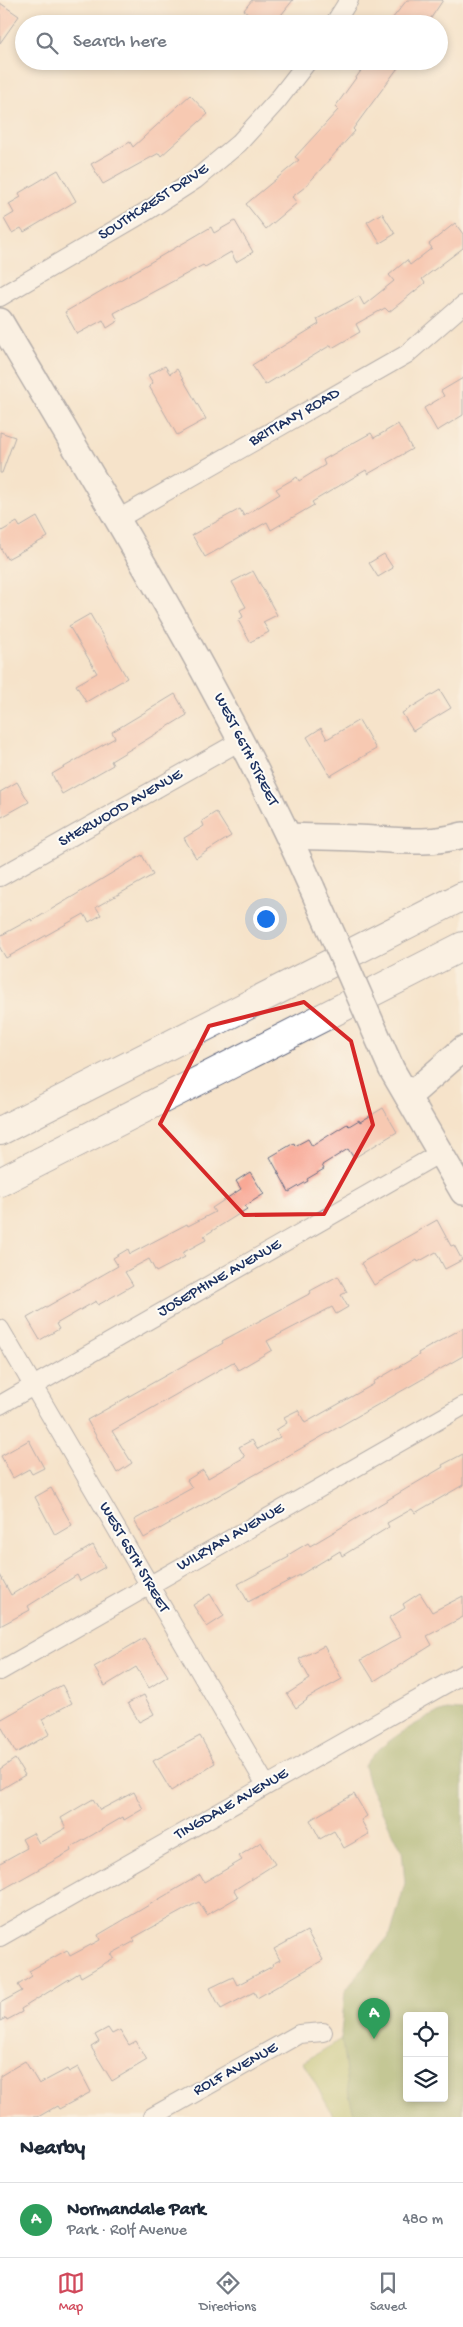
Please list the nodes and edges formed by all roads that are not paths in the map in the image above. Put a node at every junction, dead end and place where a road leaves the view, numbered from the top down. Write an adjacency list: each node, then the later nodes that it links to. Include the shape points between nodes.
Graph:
1 (350, 0): 2 (street)
2 (340, 15)
3 (301, 70): 4 (street, SOUTHCREST DRIVE, via 239,143 195,180)
4 (0, 296)
5 (463, 305): 7 (street, BRITTANY ROAD, via 407,354)
6 (0, 321): 7 (street, WEST 66TH STREET)
7 (118, 519): 8 (street, WEST 66TH STREET)
8 (242, 740): 10 (street, WEST 66TH STREET); 11 (street, SHERWOOD AVENUE)
9 (463, 835): 10 (street, via 443,841 412,843)
10 (289, 836): 15 (street, WEST 66TH STREET, bridge, via 392,1070)
11 (0, 878)
12 (463, 896): 16 (highway)
13 (463, 946): 18 (highway)
14 (463, 1049): 15 (street)
15 (408, 1097): 17 (street, WEST 66TH STREET)
16 (0, 1131)
17 (440, 1153): 19 (street, WEST 66TH STREET); 21 (street, JOSEPHINE AVENUE)
18 (0, 1182)
19 (463, 1192)
20 (0, 1329): 21 (street, WEST 65TH STREET)
21 (32, 1386): 22 (street, JOSEPHINE AVENUE); 24 (street, WEST 65TH STREET)
22 (0, 1405)
23 (463, 1406): 24 (street, WILRYAN AVENUE)
24 (149, 1586): 25 (street, WILRYAN AVENUE); 27 (street, WEST 65TH STREET)
25 (0, 1671)
26 (463, 1674): 27 (street, TINGDALE AVENUE)
27 (266, 1786): 28 (street, TINGDALE AVENUE)
28 (0, 1937)
29 (323, 2032): 30 (street, ROLF AVENUE, via 299,2034)
30 (152, 2117)

